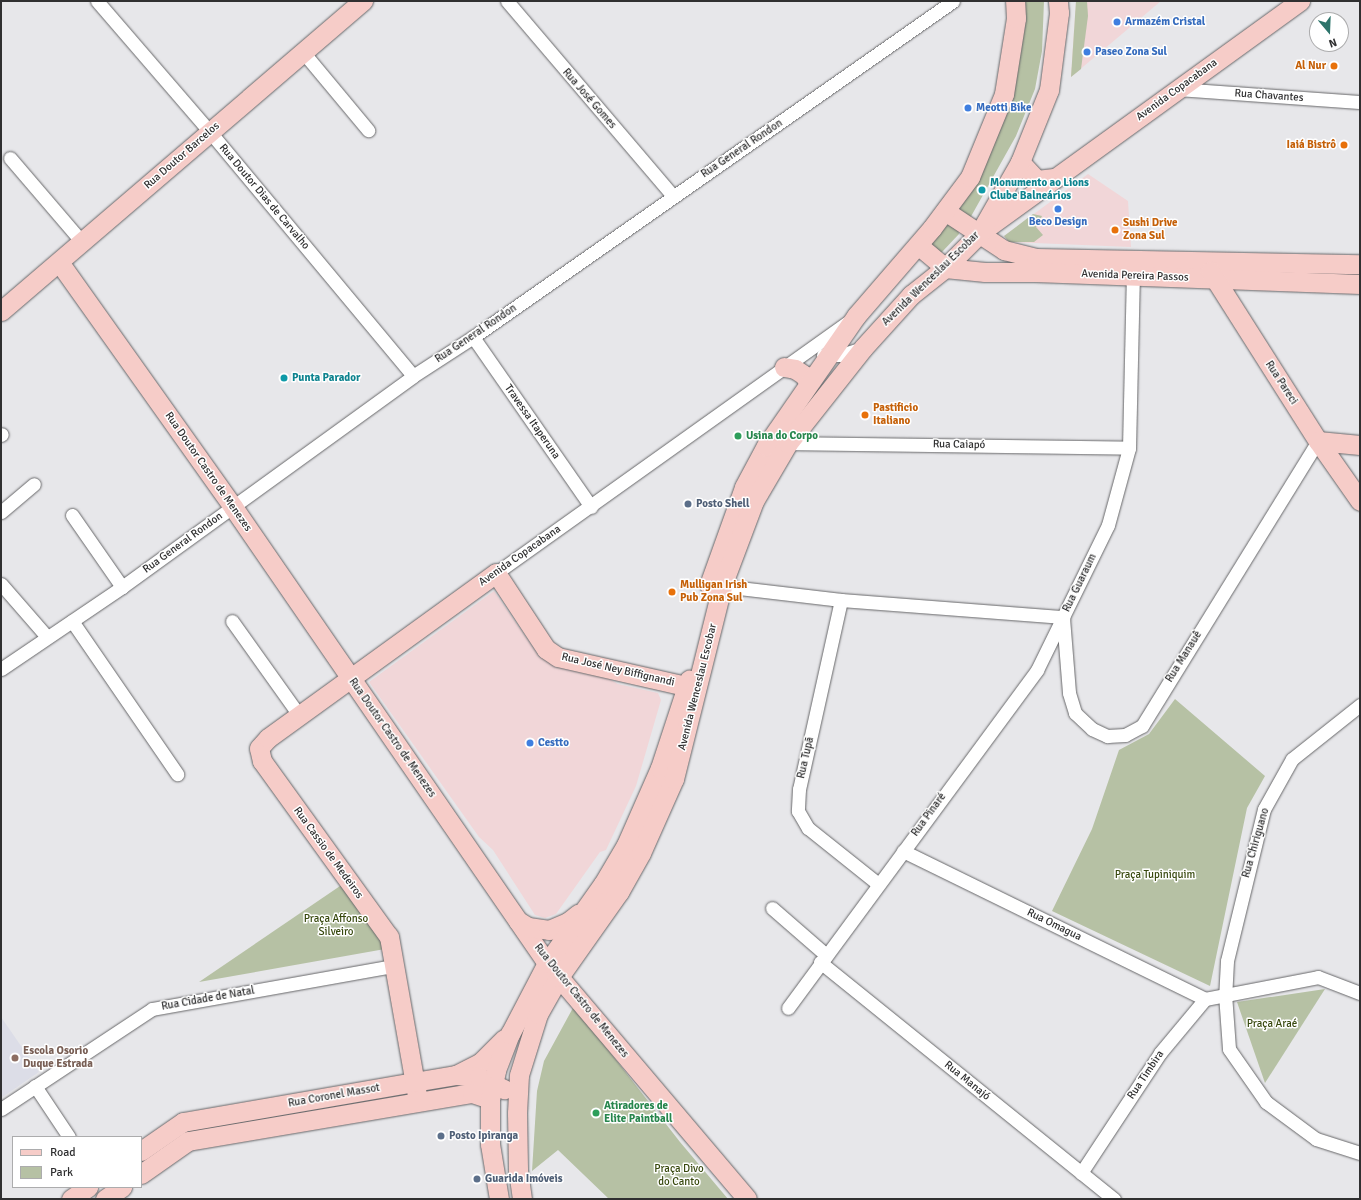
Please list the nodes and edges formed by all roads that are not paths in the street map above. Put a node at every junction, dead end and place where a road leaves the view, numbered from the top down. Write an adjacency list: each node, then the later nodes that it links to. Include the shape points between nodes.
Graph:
1 (97, 1): 12 (street, Rua Doutor Dias de Carvalho)
2 (363, 1): 8 (street, Rua Doutor Barcelos)
3 (506, 1): 16 (street, Rua José Gomes)
4 (953, 1): 16 (street, Rua General Rondon)
5 (1015, 1): 17 (street, Avenida Wenceslau Escobar, via 1016,18 1004,94 970,177)
6 (1058, 1): 14 (street, Avenida Wenceslau Escobar, via 1060,13 1049,90)
7 (1300, 1): 9 (street, Avenida Copacabana)
8 (303, 52): 11 (street); 12 (street, Rua Doutor Barcelos)
9 (1177, 89): 10 (street, Rua Chavantes); 15 (street, Avenida Copacabana)
10 (1360, 102)
11 (368, 130)
12 (210, 132): 19 (street, Rua Doutor Barcelos); 35 (street, Rua Doutor Dias de Carvalho)
13 (10, 158): 19 (street)
14 (1020, 162): 15 (street, via 1038,180); 18 (street, Avenida Wenceslau Escobar)
15 (1054, 178): 18 (street, Avenida Copacabana)
16 (673, 196): 31 (street, Rua General Rondon)
17 (945, 211): 18 (street, Avenida Pereira Passos); 20 (street, Avenida Wenceslau Escobar)
18 (979, 234): 24 (street, Avenida Pereira Passos); 25 (street, Avenida Wenceslau Escobar)
19 (82, 242): 21 (street, Rua Doutor Barcelos)
20 (918, 245): 25 (street); 30 (street, Avenida Wenceslau Escobar)
21 (58, 262): 29 (street, Rua Doutor Barcelos); 43 (street, Rua Doutor Castro de Menezes)
22 (1206, 262): 23 (street, Avenida Pereira Passos); 26 (street, Avenida Pereira Passos); 27 (street, Rua Pareci)
23 (1360, 264)
24 (1035, 265): 25 (street, Avenida Pereira Passos, via 985,272); 26 (street, Avenida Pereira Passos)
25 (945, 268): 32 (street, Avenida Wenceslau Escobar, via 911,295)
26 (1133, 268): 27 (street, Avenida Pereira Passos); 40 (street, Rua Guaraum)
27 (1214, 279): 28 (street, Avenida Pereira Passos); 37 (street, Rua Pareci)
28 (1360, 284)
29 (1, 311)
30 (856, 316): 33 (street, Avenida Wenceslau Escobar); 34 (street, Avenida Copacabana)
31 (473, 337): 35 (street, Rua General Rondon); 44 (street, Travessa Itaperuna)
32 (862, 348): 33 (street, Avenida Copacabana, via 841,355); 38 (street, Avenida Wenceslau Escobar)
33 (828, 354): 34 (street, Avenida Copacabana, via 810,356); 36 (street, Avenida Wenceslau Escobar)
34 (784, 367): 36 (street, via 795,369 804,375); 44 (street, Avenida Copacabana)
35 (413, 376): 43 (street, Rua General Rondon)
36 (809, 383): 58 (street, Avenida Wenceslau Escobar, via 766,446 744,487 710,585)
37 (1318, 441): 39 (street); 42 (street, Rua Pareci); 52 (street, Rua Manauê, via 1142,726 1125,735 1107,736 1092,729 1075,713 1069,693)
38 (788, 442): 40 (street, Rua Caiapó); 49 (street, Avenida Wenceslau Escobar, via 754,500)
39 (1360, 445)
40 (1129, 448): 52 (street, Rua Guaraum, via 1108,525)
41 (34, 484): 45 (street)
42 (1360, 501)
43 (233, 507): 50 (street, Rua General Rondon); 57 (street, Rua Doutor Castro de Menezes)
44 (591, 507): 47 (street, Avenida Copacabana)
45 (1, 512)
46 (72, 515): 50 (street)
47 (496, 573): 57 (street, Avenida Copacabana); 58 (street, Rua José Ney Biffignandi, via 546,648 558,657)
48 (1, 584): 55 (street)
49 (722, 586): 51 (street, Rua Guaraum); 60 (street, Avenida Wenceslau Escobar)
50 (122, 587): 53 (street, Rua General Rondon)
51 (841, 600): 52 (street, Rua Guaraum); 65 (street, Rua Tupã, via 799,789 798,811 808,828)
52 (1063, 617): 64 (street, Rua Pinaré, via 1036,670)
53 (72, 620): 55 (street, Rua General Rondon); 63 (street)
54 (232, 621): 61 (street)
55 (47, 637): 56 (street, Rua General Rondon)
56 (1, 669)
57 (350, 678): 61 (street, Avenida Copacabana); 68 (street, Rua Doutor Castro de Menezes)
58 (686, 686): 60 (street); 66 (street, Avenida Wenceslau Escobar, via 646,801 626,845)
59 (1360, 706): 73 (street, Rua Chiriguano, via 1292,759 1264,808 1227,961)
60 (692, 715): 71 (street, Avenida Wenceslau Escobar, via 674,779 641,853 619,892)
61 (299, 716): 62 (street, Avenida Copacabana)
62 (259, 748): 70 (street, Rua Cassio de Medeiros, via 262,761 389,938)
63 (177, 774)
64 (903, 851): 65 (street, Rua Pinaré); 75 (street, Rua Omagua)
65 (877, 883): 69 (street, Rua Pinaré)
66 (585, 908): 68 (street, via 568,922 549,930 528,927); 71 (street, Avenida Wenceslau Escobar)
67 (772, 908): 69 (street, Rua Manajó)
68 (518, 920): 71 (street, Rua Doutor Castro de Menezes)
69 (823, 958): 76 (street, Rua Pinaré); 90 (street, Rua Manajó)
70 (394, 966): 80 (street, Rua Cassio de Medeiros); 81 (street, Rua Cidade de Natal, via 152,1010)
71 (553, 970): 74 (street, Rua Doutor Castro de Menezes); 77 (street, Avenida Wenceslau Escobar); 78 (street, Avenida Wenceslau Escobar)
72 (1360, 993): 73 (street, via 1318,977)
73 (1224, 994): 75 (street); 88 (street, via 1229,1049 1266,1102 1316,1139)
74 (573, 995): 77 (street, via 567,993 556,996); 97 (street, Rua Doutor Castro de Menezes)
75 (1205, 999): 90 (street, Rua Timbira, via 1160,1053)
76 (788, 1008)
77 (538, 1014): 85 (street, Avenida Wenceslau Escobar, via 519,1075)
78 (510, 1034): 79 (street, via 480,1063); 82 (street, Avenida Wenceslau Escobar)
79 (456, 1074): 80 (street, Rua Coronel Massot); 82 (street, Rua Coronel Massot)
80 (414, 1082): 83 (street, Rua Cassio de Medeiros); 87 (street, Rua Coronel Massot, via 183,1122)
81 (35, 1086): 84 (street, Rua Cidade de Natal); 86 (street)
82 (491, 1090): 83 (street, Rua Coronel Massot); 85 (street, Rua Coronel Massot, via 509,1092); 95 (street, Avenida Wenceslau Escobar, via 490,1144)
83 (418, 1101): 89 (street, Rua Coronel Massot, via 188,1141)
84 (1, 1109)
85 (517, 1114): 96 (street, Avenida Wenceslau Escobar)
86 (68, 1136)
87 (142, 1150)
88 (1360, 1153)
89 (142, 1173)
90 (1081, 1173): 98 (street, Rua Manajó)
91 (87, 1188): 93 (street)
92 (121, 1188): 94 (street)
93 (71, 1199)
94 (105, 1199)
95 (499, 1199)
96 (522, 1199)
97 (747, 1199)
98 (1114, 1199)

